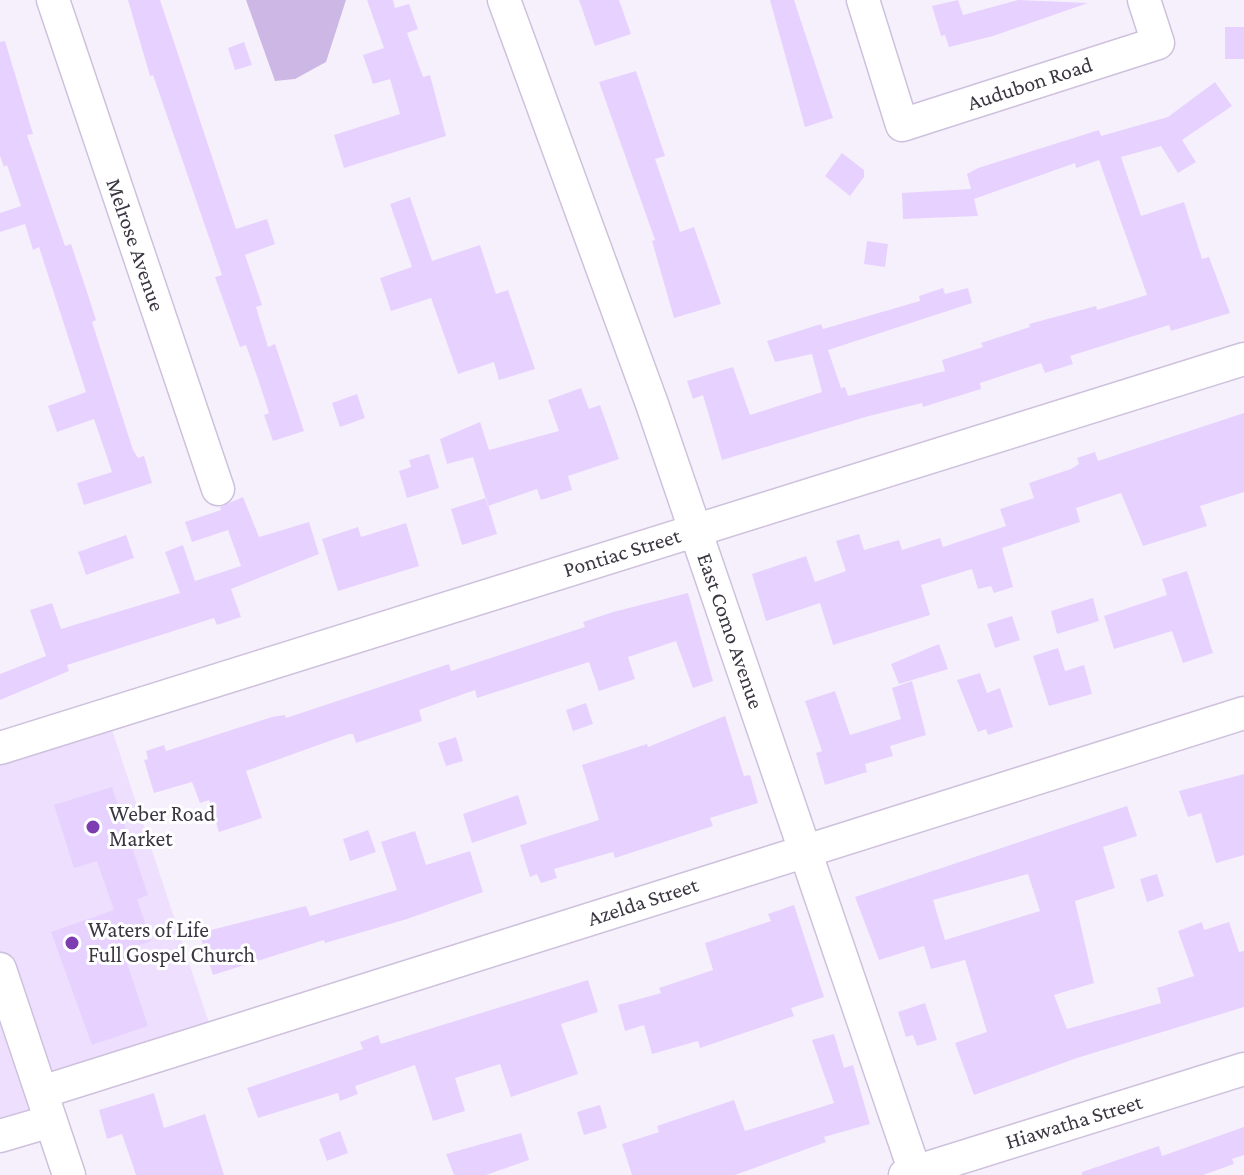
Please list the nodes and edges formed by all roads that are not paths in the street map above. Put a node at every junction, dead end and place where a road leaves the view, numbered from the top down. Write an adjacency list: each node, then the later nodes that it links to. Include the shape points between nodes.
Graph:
1 (53, 0): 6 (street, Melrose Avenue)
2 (504, 0): 7 (street, East Como Avenue)
3 (863, 0): 4 (street, Audubon Road, via 902,125 1158,43)
4 (1144, 0)
5 (1244, 359): 7 (street, Pontiac Street)
6 (218, 489)
7 (696, 530): 9 (street, Pontiac Street); 10 (street, East Como Avenue)
8 (1244, 713): 10 (street, Azelda Street)
9 (0, 748)
10 (803, 851): 13 (street, Azelda Street); 15 (street, East Como Avenue)
11 (0, 969): 13 (street)
12 (1244, 1069): 15 (street, Hiawatha Street)
13 (46, 1107): 14 (street, Azelda Street); 16 (street)
14 (0, 1136)
15 (912, 1174)
16 (69, 1175)

